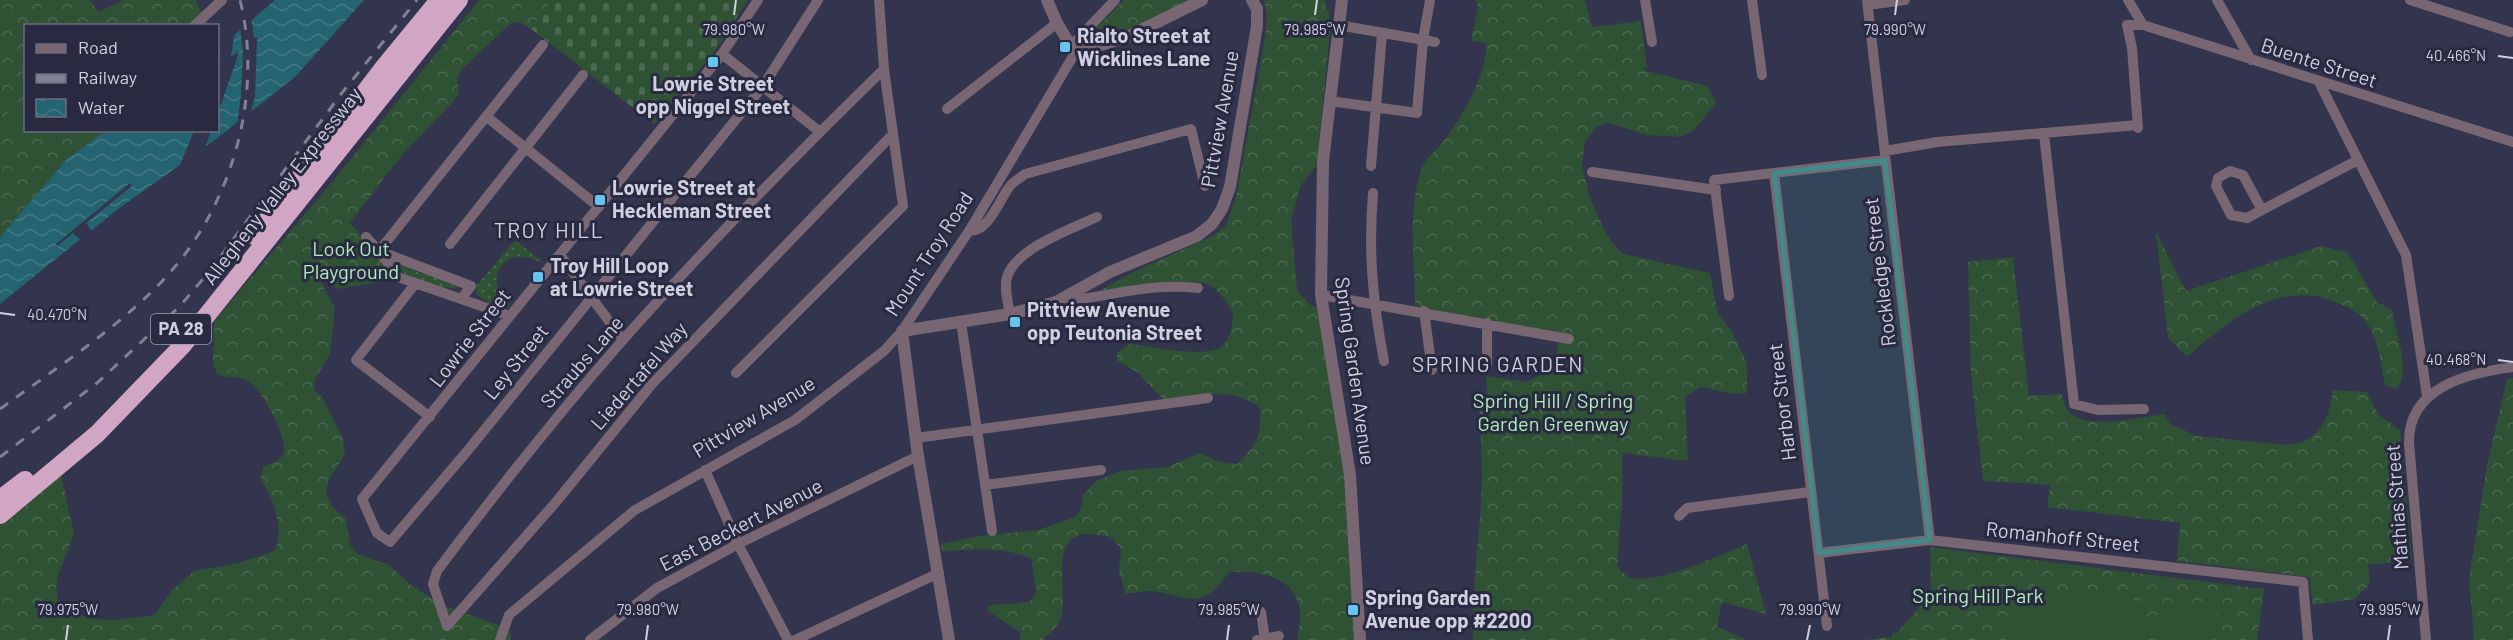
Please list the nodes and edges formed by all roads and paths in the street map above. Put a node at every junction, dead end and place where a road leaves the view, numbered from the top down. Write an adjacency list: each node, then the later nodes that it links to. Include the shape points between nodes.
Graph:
1 (222, 0): 22 (street)
2 (459, 0): 34 (highway, Allegheny Valley Expressway / PA 28)
3 (467, 0): 34 (highway)
4 (758, 0): 32 (street, Lowrie Street)
5 (818, 0): 39 (street, Ley Street)
6 (879, 0): 35 (street)
7 (1047, 0): 21 (street)
8 (1115, 0): 31 (street, Mount Troy Road)
9 (1202, 0): 31 (street, via 1127,37)
10 (1252, 0): 71 (street, Pittview Avenue, via 1257,9 1257,26 1230,187 1222,209 1197,236 1110,272)
11 (1342, 0): 23 (street, Spring Garden Avenue)
12 (1430, 0): 27 (street)
13 (1645, 0): 29 (street)
14 (1752, 0): 37 (street)
15 (1905, 0): 20 (street)
16 (2128, 0): 24 (street)
17 (2217, 0): 33 (street)
18 (2409, 0): 25 (street)
19 (437, 2): 97 (highway, Allegheny Valley Expressway / PA 28, via 156,358 88,426)
20 (1868, 2): 49 (street, Rockledge Street)
21 (1057, 23): 31 (street); 42 (street)
22 (196, 24)
23 (1338, 25): 26 (street); 40 (street, Spring Garden Avenue)
24 (2143, 25): 33 (street, Buente Street); 46 (street, via 2127,25 2138,127)
25 (2510, 33)
26 (1382, 34): 27 (street); 41 (street)
27 (1423, 40): 28 (street); 41 (street, via 1417,113)
28 (1435, 42)
29 (1652, 42)
30 (543, 45): 43 (street)
31 (1073, 50): 60 (street, Mount Troy Road)
32 (722, 54): 39 (street); 57 (street, Lowrie Street)
33 (2251, 60): 38 (street, Buente Street)
34 (406, 64): 99 (highway, Allegheny Valley Expressway / PA 28, via 183,345 97,434)
35 (884, 69): 44 (street, Straubs Lane); 45 (street)
36 (582, 75): 48 (street)
37 (1762, 75)
38 (2319, 81): 47 (street, Buente Street); 50 (street)
39 (763, 86): 44 (street); 69 (street, Ley Street)
40 (1330, 101): 41 (street); 67 (street, Spring Garden Avenue, via 1322,193)
41 (1377, 108): 51 (street)
42 (947, 109)
43 (487, 117): 48 (street); 63 (street)
44 (820, 132): 80 (street, Straubs Lane)
45 (893, 134): 85 (street, via 903,206); 107 (street, Liedertafel Way, via 652,384 556,502)
46 (2044, 134): 49 (street, via 1937,142); 88 (street, via 2074,404 2098,410)
47 (2513, 142)
48 (527, 148): 57 (street); 62 (street)
49 (1885, 155): 53 (street); 102 (street, Rockledge Street)
50 (2358, 160): 58 (street); 86 (street, via 2406,255)
51 (1371, 166)
52 (1592, 172): 54 (street)
53 (1774, 173): 54 (street); 96 (street, Harbor Street)
54 (1715, 185): 68 (street)
55 (1205, 186): 60 (street, via 1191,129 1025,174 1011,183 985,225)
56 (1373, 193): 72 (street, via 1369,236)
57 (599, 207): 64 (street, Lowrie Street)
58 (2262, 210): 58 (street, via 2247,218 2231,215 2216,186 2218,178 2230,171 2243,175)
59 (1097, 217): 74 (street, via 1024,253 1012,265 1006,278)
60 (969, 231): 78 (street, Mount Troy Road)
61 (366, 237): 63 (street)
62 (450, 244)
63 (379, 251): 65 (street, via 398,277); 70 (street, via 471,286)
64 (560, 255): 69 (street); 75 (street, Lowrie Street)
65 (415, 284): 70 (street); 89 (street, via 356,360)
66 (1198, 288): 71 (street, via 1140,287 1092,299)
67 (1321, 295): 72 (street); 116 (street, Spring Garden Avenue, via 1350,475)
68 (1729, 296)
69 (592, 297): 80 (street); 98 (street, Ley Street, via 390,542 377,533)
70 (462, 298): 75 (street)
71 (1056, 302): 74 (street, Pittview Avenue)
72 (1373, 302): 73 (street); 81 (street)
73 (1424, 311): 77 (street); 84 (street)
74 (1010, 314): 76 (street, Pittview Avenue)
75 (510, 316): 89 (street, Lowrie Street)
76 (961, 322): 78 (street, Pittview Avenue); 90 (street)
77 (1487, 323): 79 (street); 82 (street)
78 (902, 331): 91 (street, Mount Troy Road); 93 (street, Pittview Avenue, via 884,351 808,411)
79 (1569, 339)
80 (623, 340): 107 (street, Straubs Lane, via 507,479 437,571 434,584)
81 (1384, 361)
82 (1487, 364)
83 (2513, 367): 86 (street, via 2481,371 2450,382)
84 (1432, 370)
85 (736, 373)
86 (2427, 396): 118 (street, Mathias Street, via 2409,434)
87 (1208, 398): 90 (street)
88 (2144, 409)
89 (430, 417): 98 (street, Lowrie Street)
90 (979, 430): 91 (street); 95 (street)
91 (916, 438): 92 (street, Mount Troy Road)
92 (918, 456): 103 (street, East Beckert Avenue); 105 (street, Mount Troy Road)
93 (705, 470): 103 (street); 110 (street, Pittview Avenue, via 608,531 509,615)
94 (1101, 470): 95 (street)
95 (985, 485): 101 (street)
96 (1810, 492): 100 (street, via 1687,507); 104 (street, Harbor Street)
97 (0, 499)
98 (362, 499)
99 (0, 515)
100 (1678, 516)
101 (992, 531)
102 (1930, 540): 104 (street, Romanhoff Street); 117 (street, Romanhoff Street, via 2303,582)
103 (738, 544): 111 (street, East Beckert Avenue, via 657,588); 112 (street)
104 (1819, 553): 108 (street, Harbor Street)
105 (939, 573): 113 (street); 114 (street, Mount Troy Road)
106 (1261, 612): 115 (street)
107 (447, 626)
108 (1827, 626)
109 (1279, 636): 115 (street)
110 (500, 640)
111 (590, 640)
112 (788, 640)
113 (795, 640)
114 (949, 640)
115 (1262, 640)
116 (1360, 640)
117 (2308, 640)
118 (2426, 640)

